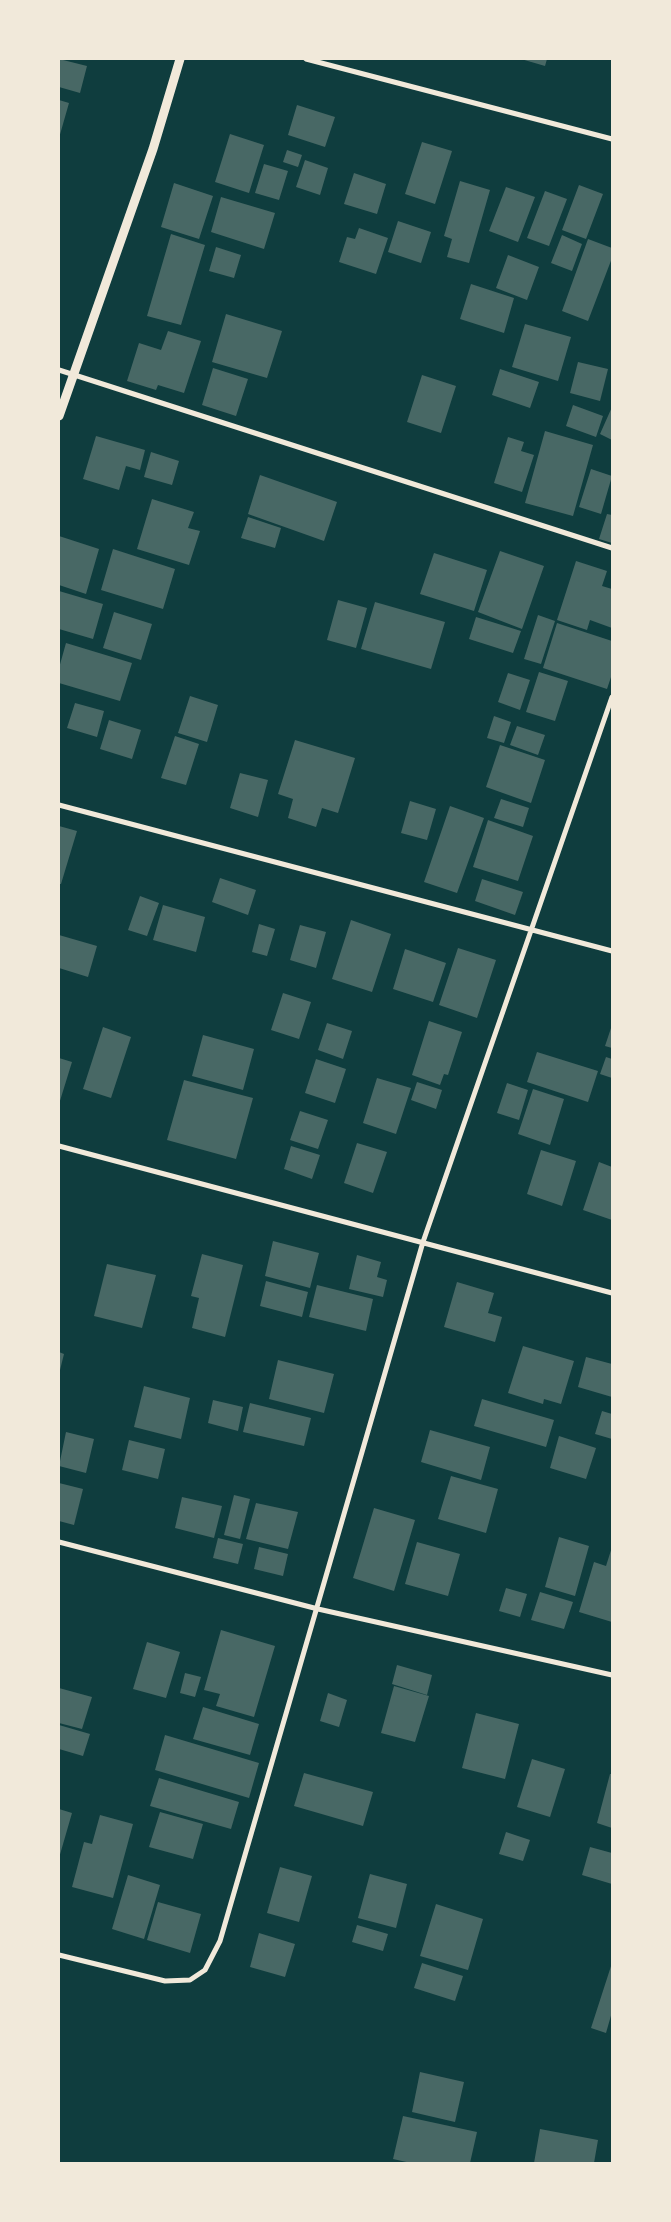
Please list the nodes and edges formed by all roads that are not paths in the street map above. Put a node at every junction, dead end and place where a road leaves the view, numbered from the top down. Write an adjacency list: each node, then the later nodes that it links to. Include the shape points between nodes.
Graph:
1 (180, 59): 5 (street, via 153,149)
2 (306, 59): 3 (street)
3 (612, 139)
4 (59, 370): 5 (street)
5 (73, 373): 6 (street); 7 (street)
6 (59, 416)
7 (612, 548)
8 (612, 697): 10 (street)
9 (59, 805): 10 (street)
10 (531, 931): 11 (street); 13 (street)
11 (612, 951)
12 (59, 1146): 13 (street)
13 (423, 1242): 14 (street); 16 (street)
14 (612, 1293)
15 (59, 1542): 16 (street)
16 (318, 1609): 17 (street); 18 (street, via 220,1941 205,1970 190,1980 165,1981)
17 (612, 1675)
18 (59, 1955)

